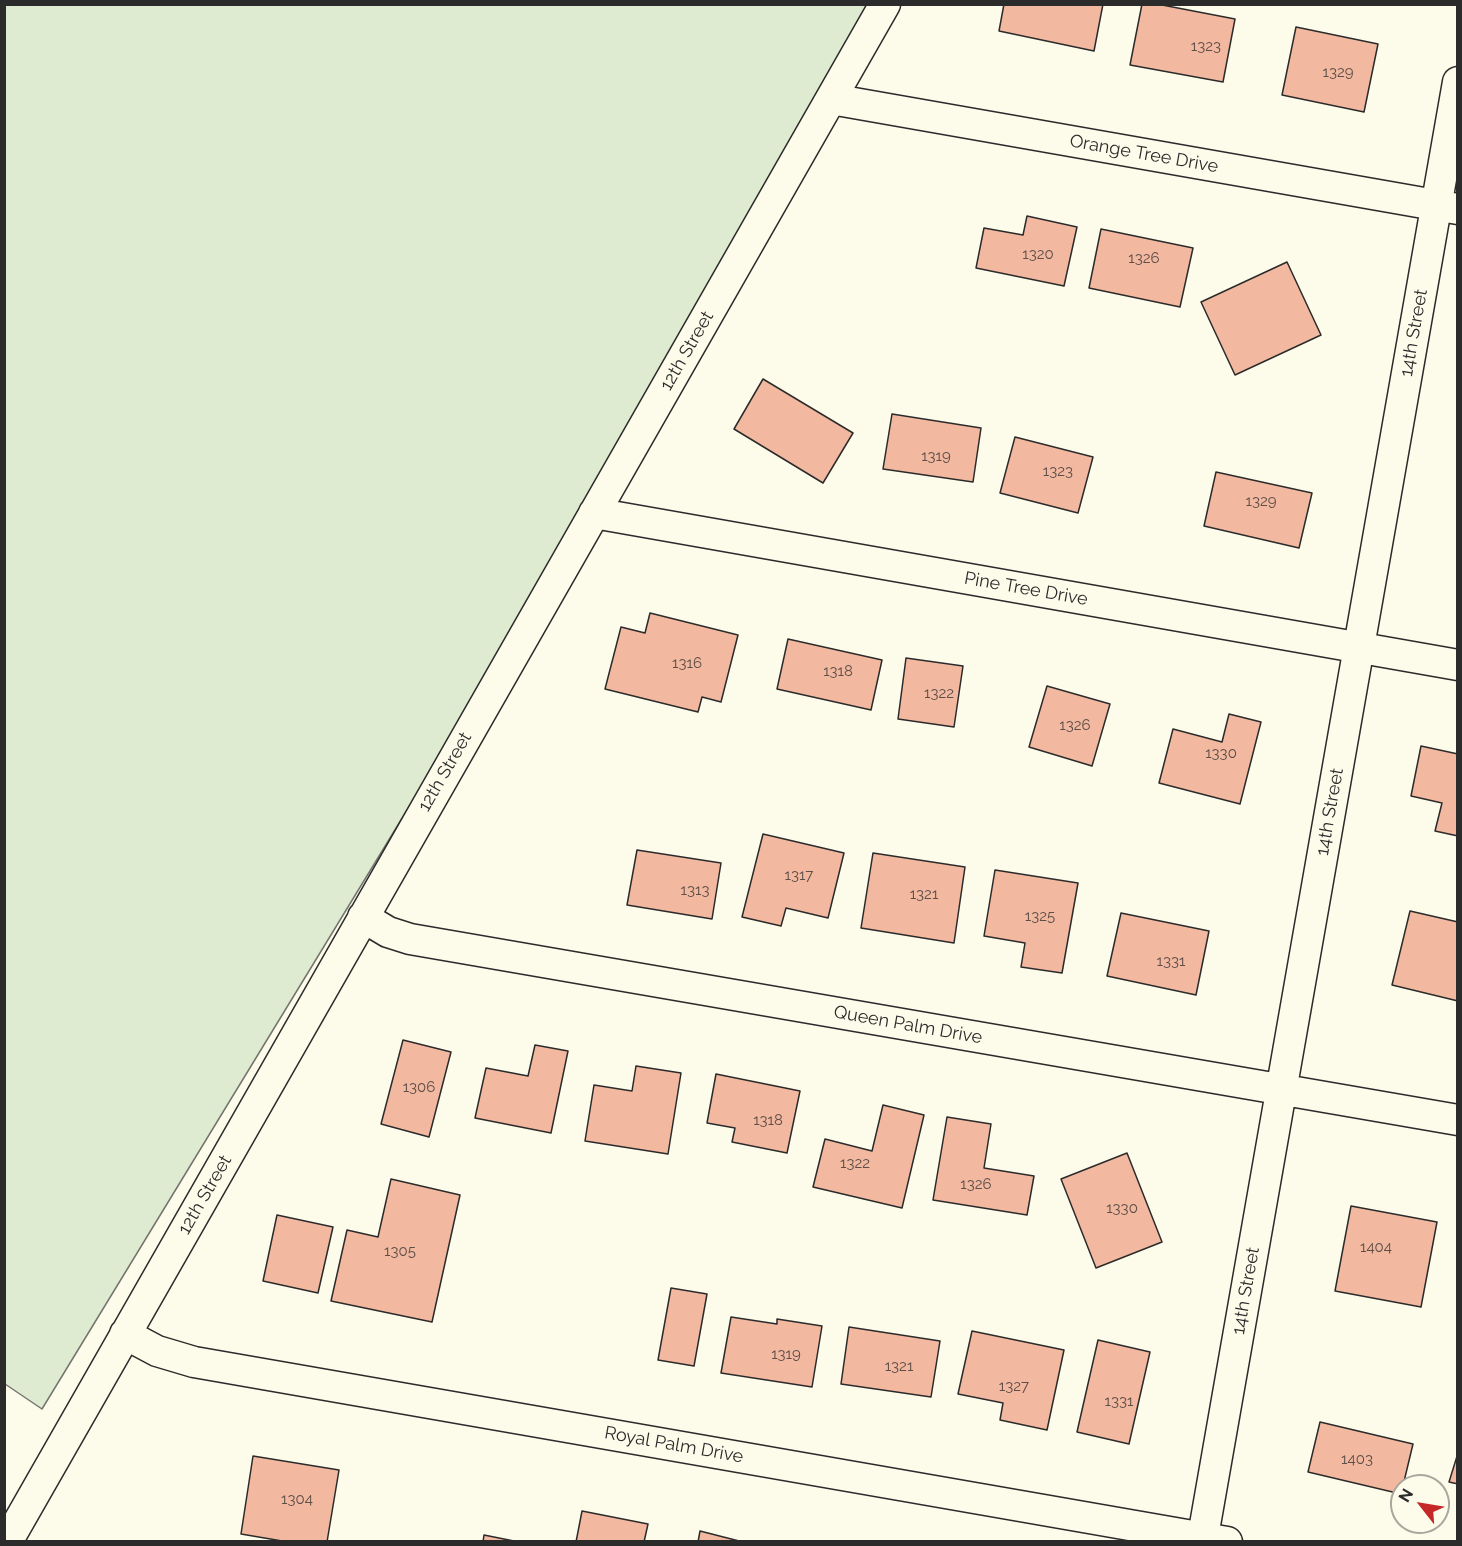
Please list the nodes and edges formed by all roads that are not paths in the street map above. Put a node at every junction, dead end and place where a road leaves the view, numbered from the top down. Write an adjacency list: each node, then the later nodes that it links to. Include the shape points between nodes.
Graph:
1 (885, 4): 3 (street, 12th Street)
2 (1458, 82): 4 (street, 14th Street)
3 (831, 99): 4 (street, Orange Tree Drive); 5 (street, 12th Street)
4 (1447, 207): 6 (street, 14th Street)
5 (594, 513): 6 (street, Pine Tree Drive); 8 (street, 12th Street)
6 (1359, 647): 7 (street, Pine Tree Drive); 9 (street, 14th Street)
7 (1458, 665)
8 (363, 917): 9 (street, Queen Palm Drive, via 410,939); 11 (street, 12th Street)
9 (1282, 1089): 10 (street, Queen Palm Drive); 12 (street, 14th Street)
10 (1458, 1120)
11 (125, 1334): 12 (street, Royal Palm Drive, via 157,1351 195,1362); 13 (street, 12th Street)
12 (1211, 1540)
13 (7, 1542)

